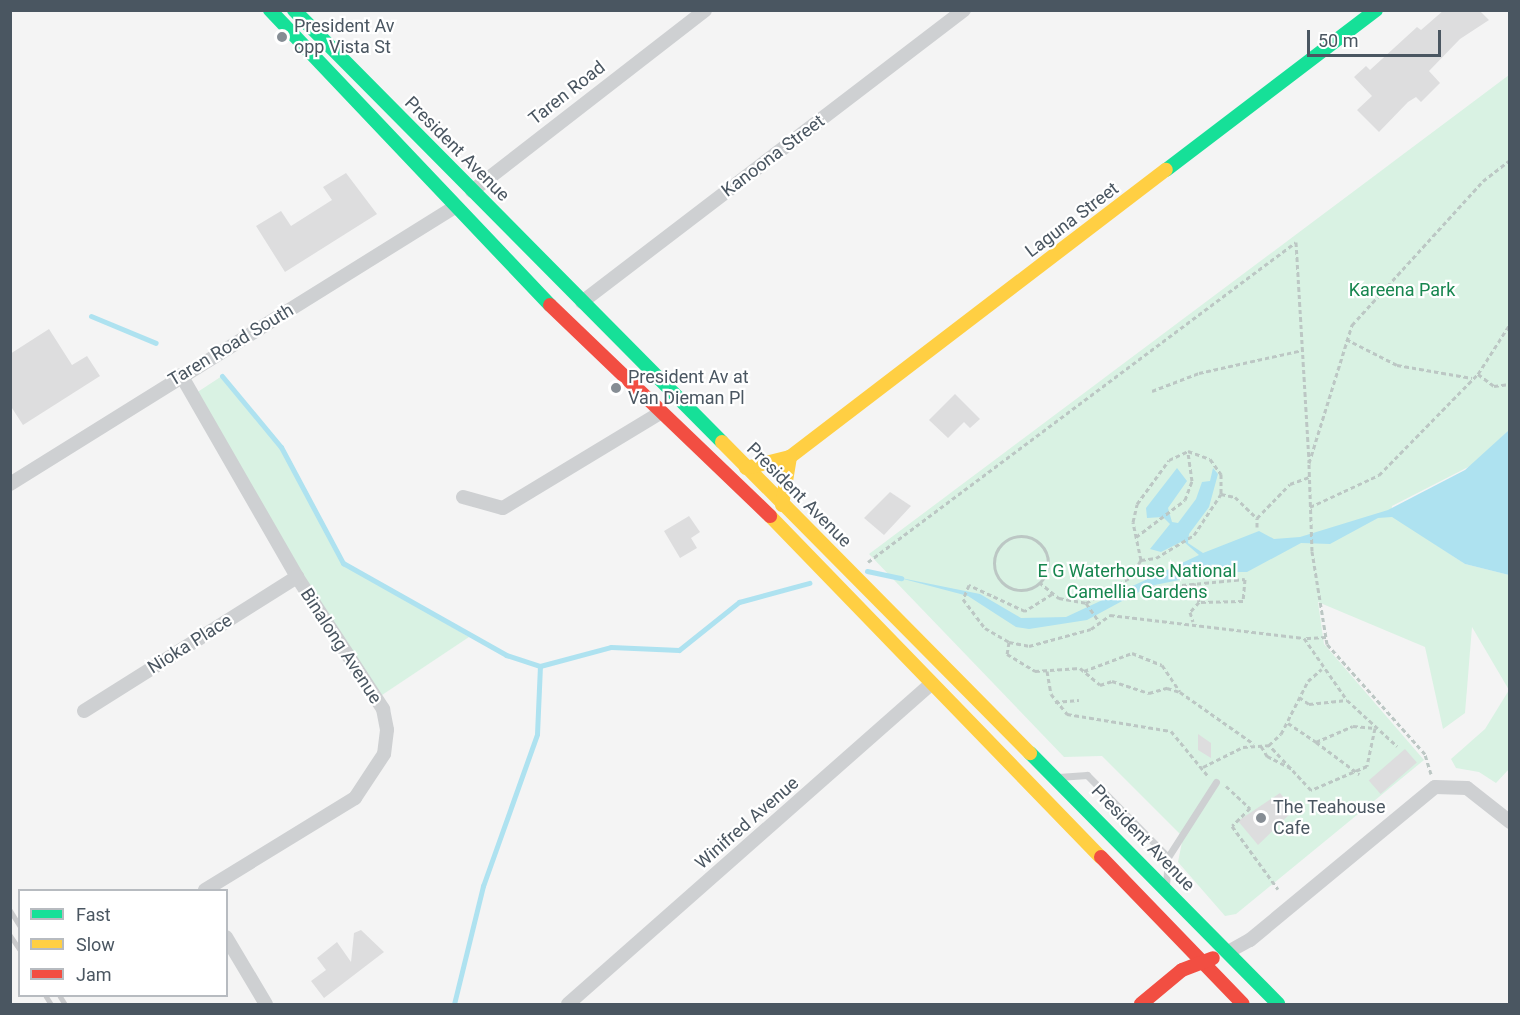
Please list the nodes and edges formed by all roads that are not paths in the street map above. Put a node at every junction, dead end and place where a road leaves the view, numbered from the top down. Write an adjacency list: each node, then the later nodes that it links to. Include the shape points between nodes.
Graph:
1 (270, 10): 7 (main road, President Avenue)
2 (294, 10): 6 (main road, President Avenue)
3 (705, 10): 6 (street, Taren Road)
4 (964, 10): 8 (street, Kanoona Street)
5 (1376, 10): 12 (main road, Laguna Street)
6 (472, 190): 7 (main road, Taren Road); 8 (main road, President Avenue)
7 (453, 208): 9 (street, Taren Road South); 11 (main road, President Avenue)
8 (582, 302): 10 (main road, President Avenue)
9 (181, 375): 14 (street, Taren Road South); 17 (street, Binalong Avenue)
10 (677, 399): 11 (main road); 13 (main road, President Avenue)
11 (660, 413): 15 (street, via 503,508); 19 (main road, President Avenue, via 722,467)
12 (790, 457): 13 (main road, Laguna Street); 16 (main road)
13 (746, 468): 16 (main road, President Avenue)
14 (10, 484)
15 (463, 497)
16 (782, 505): 18 (main road, President Avenue)
17 (297, 578): 20 (street, Nioka Place); 26 (street, Binalong Avenue, via 383,709 384,754 355,798)
18 (947, 667): 19 (main road, Winifred Avenue); 21 (main road, President Avenue)
19 (932, 682): 29 (main road, President Avenue); 31 (street, Winifred Avenue)
20 (84, 711)
21 (1058, 777): 24 (lane, via 1087,775); 25 (main road, President Avenue)
22 (1216, 782): 24 (lane)
23 (1509, 822): 28 (street, via 1467,788 1435,787 1250,940)
24 (1168, 857): 25 (lane)
25 (1166, 886): 28 (main road, President Avenue)
26 (208, 889)
27 (228, 940): 30 (street)
28 (1227, 952): 29 (main road); 34 (main road, President Avenue)
29 (1202, 962): 32 (main road, via 1182,970); 33 (main road, President Avenue)
30 (266, 1005)
31 (568, 1005)
32 (1141, 1005)
33 (1243, 1005)
34 (1278, 1005)

